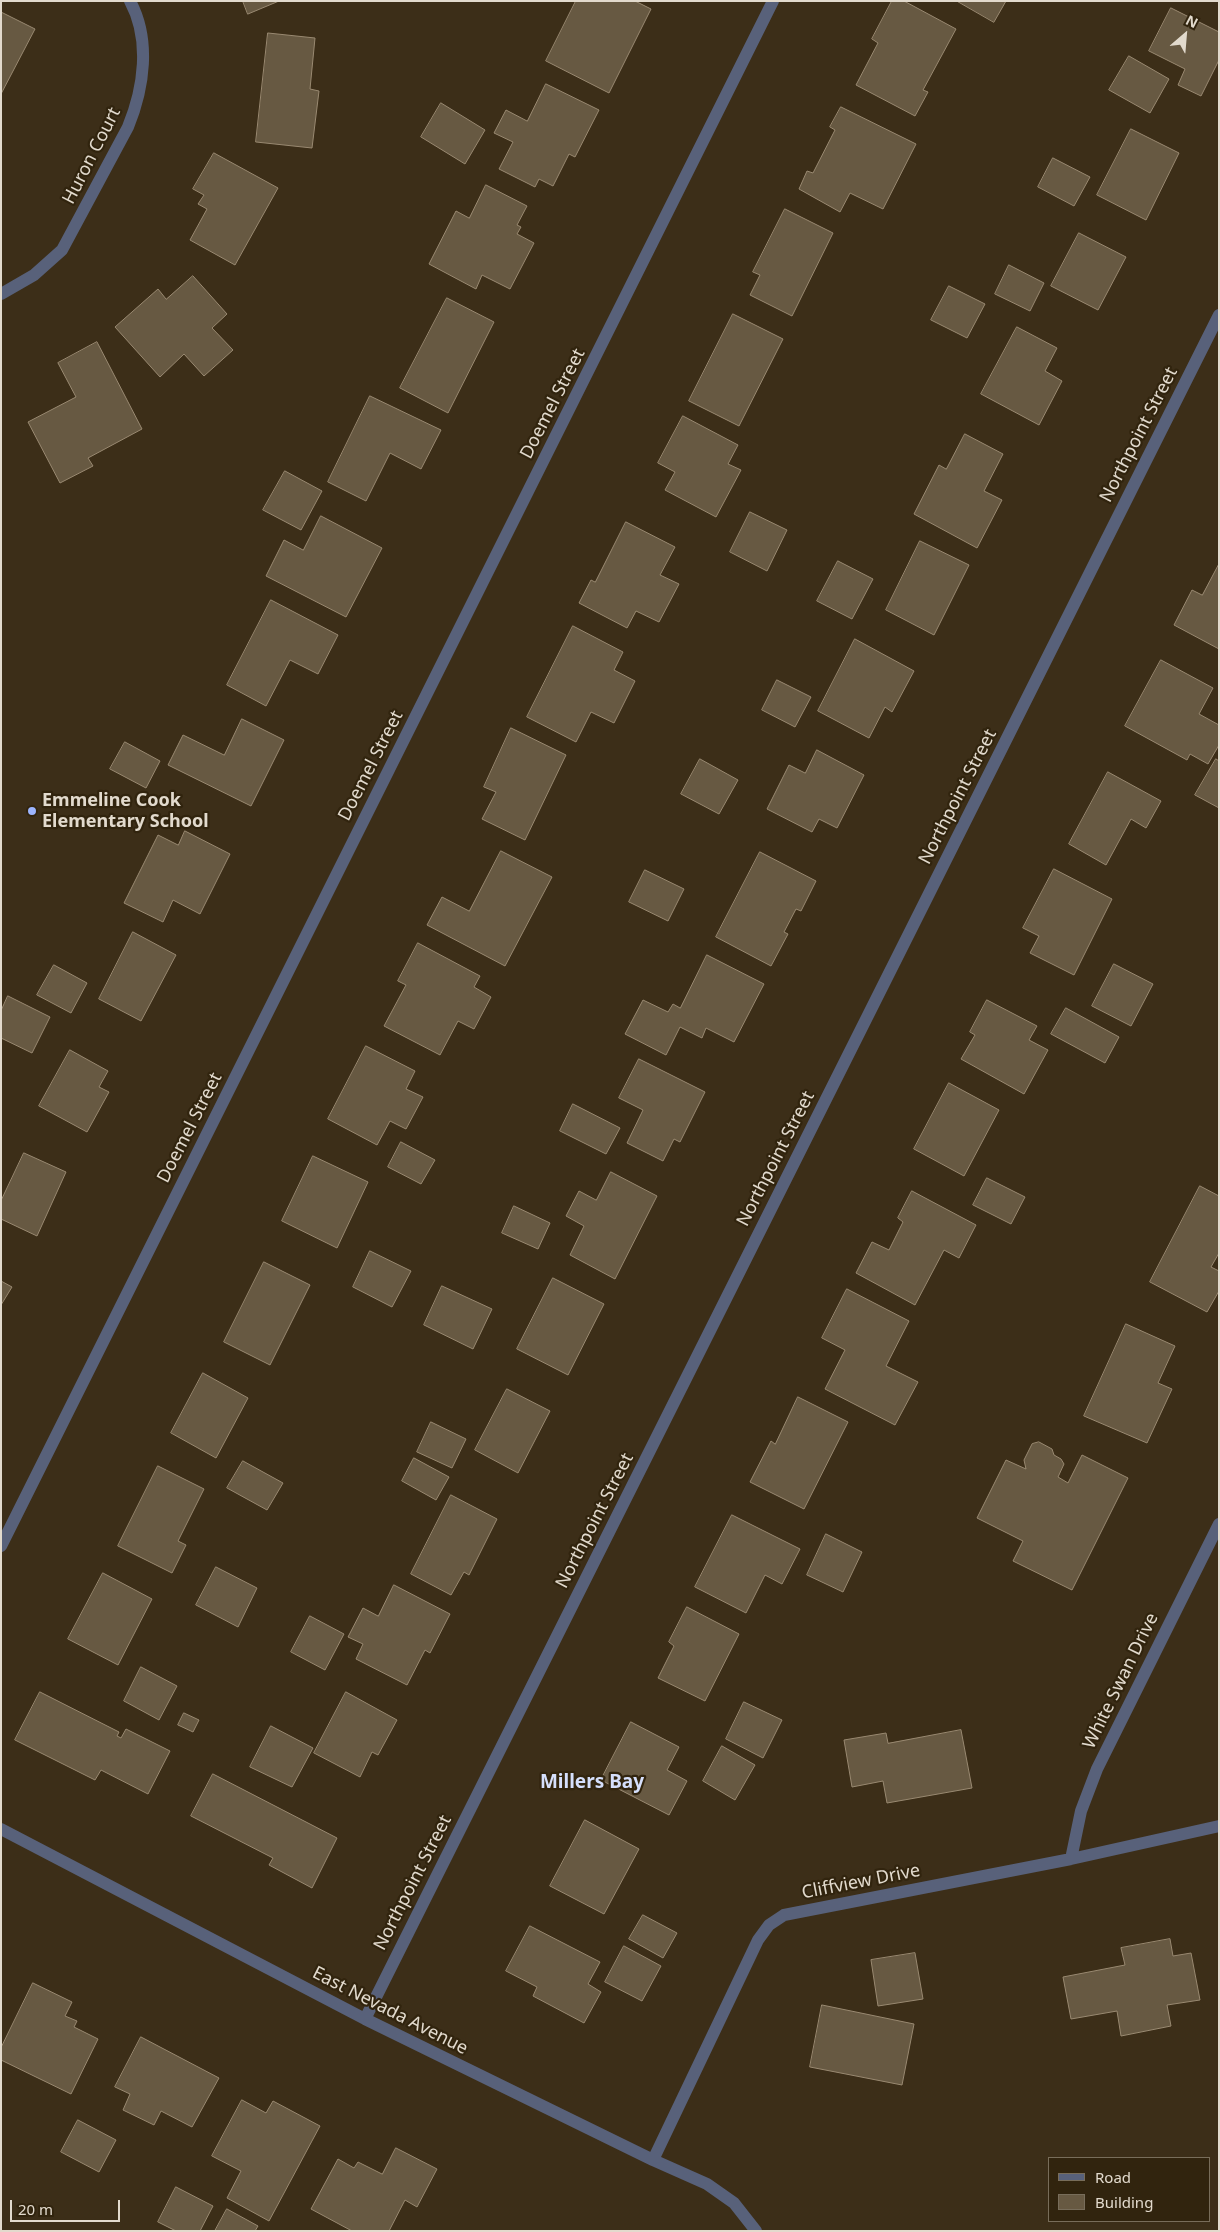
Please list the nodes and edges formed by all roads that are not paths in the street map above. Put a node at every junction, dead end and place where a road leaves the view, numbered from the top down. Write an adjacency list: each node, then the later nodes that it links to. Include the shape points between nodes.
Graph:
1 (130, 1): 3 (street, Huron Court, via 136,11 142,42 143,73 137,106 128,127 62,250 34,275)
2 (773, 1): 6 (street, Doemel Street)
3 (1, 294)
4 (1219, 316): 10 (street, Northpoint Street)
5 (1219, 1524): 9 (street, White Swan Drive, via 1097,1769 1080,1812)
6 (1, 1546)
7 (1219, 1826): 9 (street, Cliffview Drive)
8 (1, 1829): 10 (street, East Nevada Avenue)
9 (1071, 1859): 11 (street, Cliffview Drive, via 784,1915 769,1925 758,1940)
10 (365, 2019): 11 (street, East Nevada Avenue)
11 (653, 2160): 12 (street, East Nevada Avenue, via 707,2184 734,2203)
12 (756, 2231)

